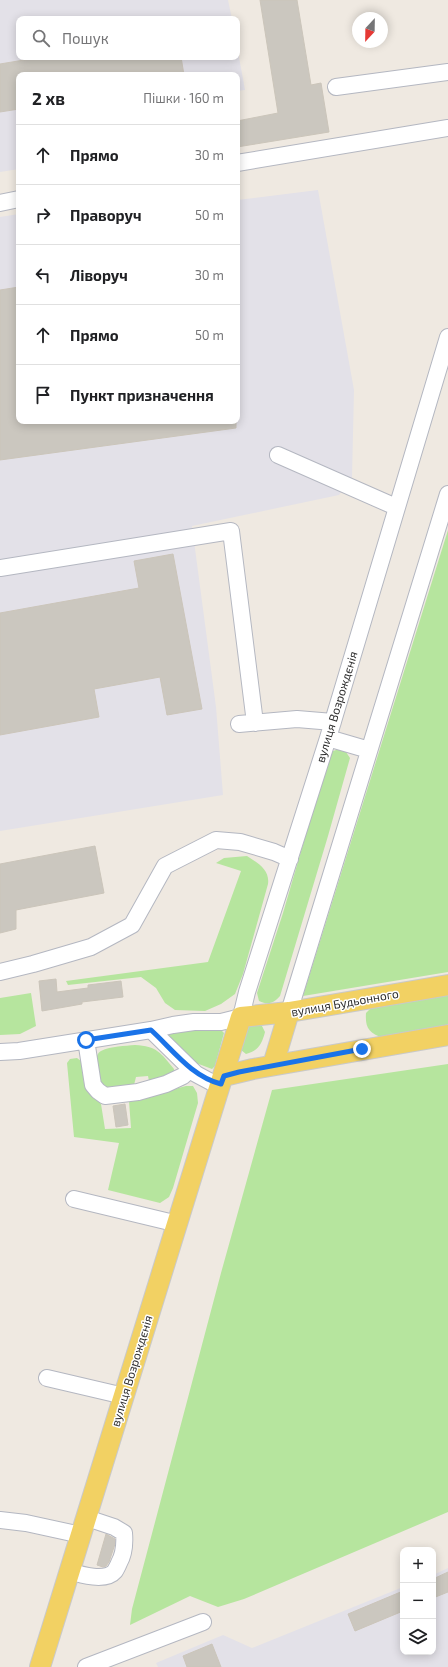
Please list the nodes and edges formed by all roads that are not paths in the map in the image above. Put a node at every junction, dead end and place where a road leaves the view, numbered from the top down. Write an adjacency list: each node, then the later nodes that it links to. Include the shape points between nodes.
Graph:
1 (448, 72): 2 (street)
2 (336, 87)
3 (448, 128): 4 (street)
4 (240, 163)
5 (16, 199): 6 (street)
6 (0, 202)
7 (448, 337): 10 (street, вулиця Возрождєнія)
8 (278, 455): 10 (street)
9 (448, 494): 14 (street)
10 (396, 507): 12 (street, вулиця Возрождєнія)
11 (0, 568): 12 (street, via 231,531 247,724 297,719)
12 (333, 722): 13 (street, вулиця Возрождєнія)
13 (328, 738): 14 (street); 15 (street, вулиця Возрождєнія)
14 (369, 750): 18 (street)
15 (290, 859): 16 (street, via 240,842 216,840 165,866 132,925 91,947); 19 (street, вулиця Возрождєнія)
16 (0, 972)
17 (448, 985): 18 (main road, вулиця Будьонного)
18 (289, 1012): 19 (main road, вулиця Будьонного); 24 (main road)
19 (241, 1017): 20 (street, via 221,1022 194,1022); 26 (main road, вулиця Возрождєнія)
20 (151, 1030): 22 (street); 25 (street)
21 (448, 1035): 24 (main road)
22 (86, 1040): 23 (street); 25 (street, via 94,1085 98,1092 105,1096 138,1092 166,1084)
23 (0, 1052)
24 (273, 1065): 26 (main road)
25 (191, 1070): 26 (street, via 204,1078)
26 (222, 1080): 28 (main road, вулиця Возрождєнія)
27 (74, 1199): 28 (street)
28 (178, 1224): 30 (main road, вулиця Возрождєнія)
29 (47, 1378): 30 (street)
30 (124, 1396): 32 (main road, вулиця Возрождєнія)
31 (0, 1520): 32 (street)
32 (84, 1527): 33 (main road, вулиця Возрождєнія); 33 (street, via 114,1527 124,1533 122,1557 114,1573 106,1577 87,1576)
33 (70, 1571): 35 (main road, вулиця Возрождєнія)
34 (203, 1622): 36 (street)
35 (40, 1667)
36 (86, 1667)

